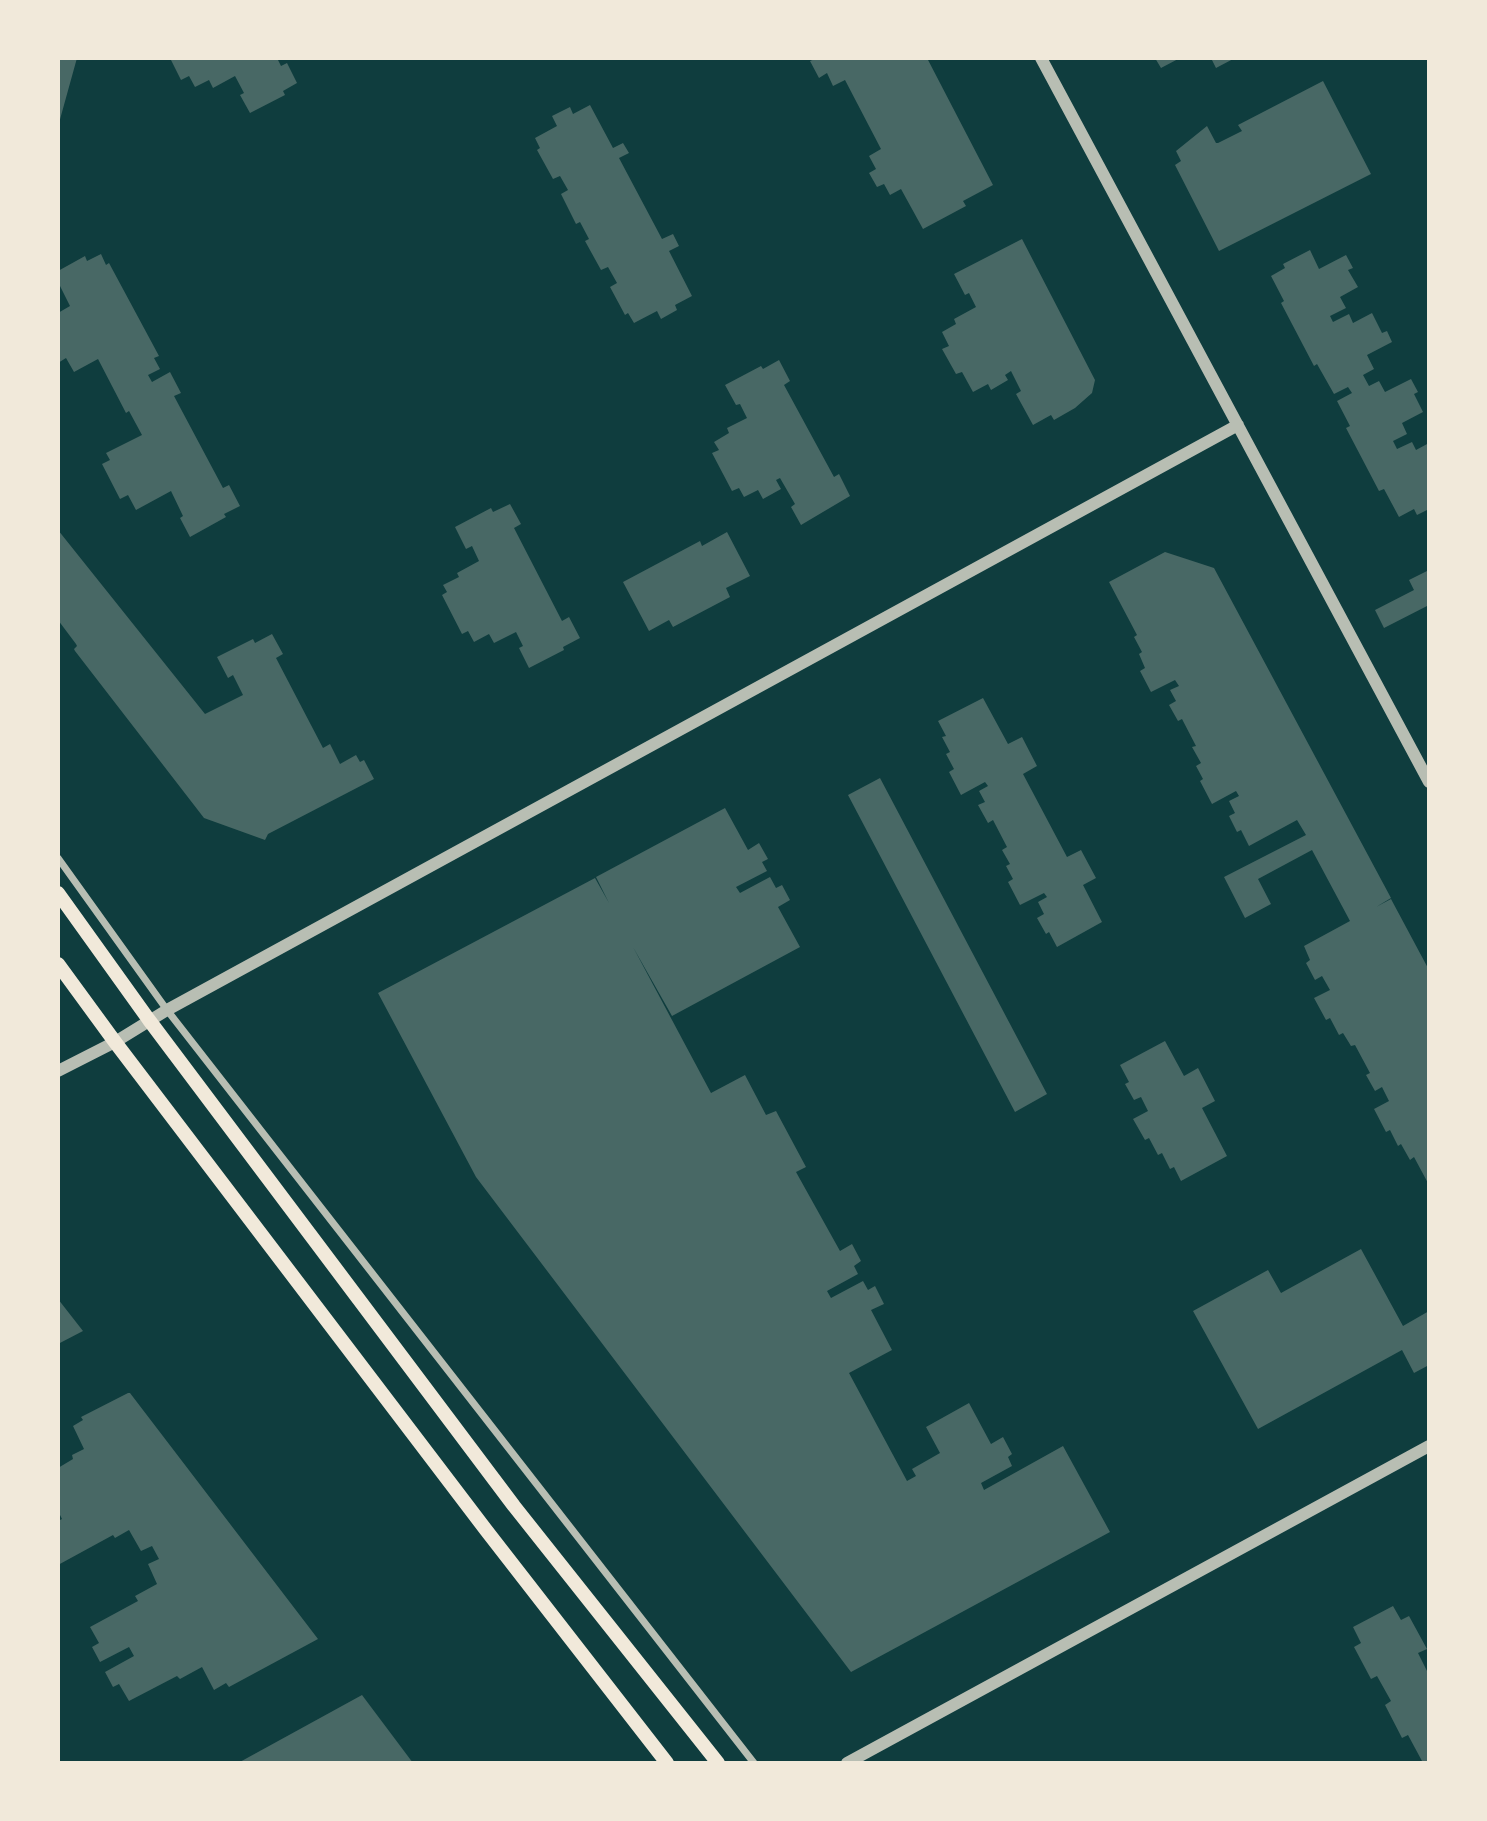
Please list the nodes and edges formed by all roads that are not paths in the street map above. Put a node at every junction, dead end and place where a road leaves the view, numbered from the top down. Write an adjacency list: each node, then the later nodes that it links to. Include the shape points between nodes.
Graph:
1 (1041, 58): 2 (street)
2 (1238, 425): 3 (street); 7 (street)
3 (1429, 782)
4 (58, 858): 7 (street)
5 (58, 893): 8 (main road)
6 (58, 964): 9 (main road)
7 (167, 1010): 8 (street); 14 (street)
8 (149, 1020): 9 (street); 13 (main road, via 513,1506)
9 (115, 1042): 10 (street); 12 (main road)
10 (58, 1071)
11 (1429, 1446): 15 (street)
12 (667, 1763)
13 (718, 1763)
14 (754, 1763)
15 (848, 1763)

